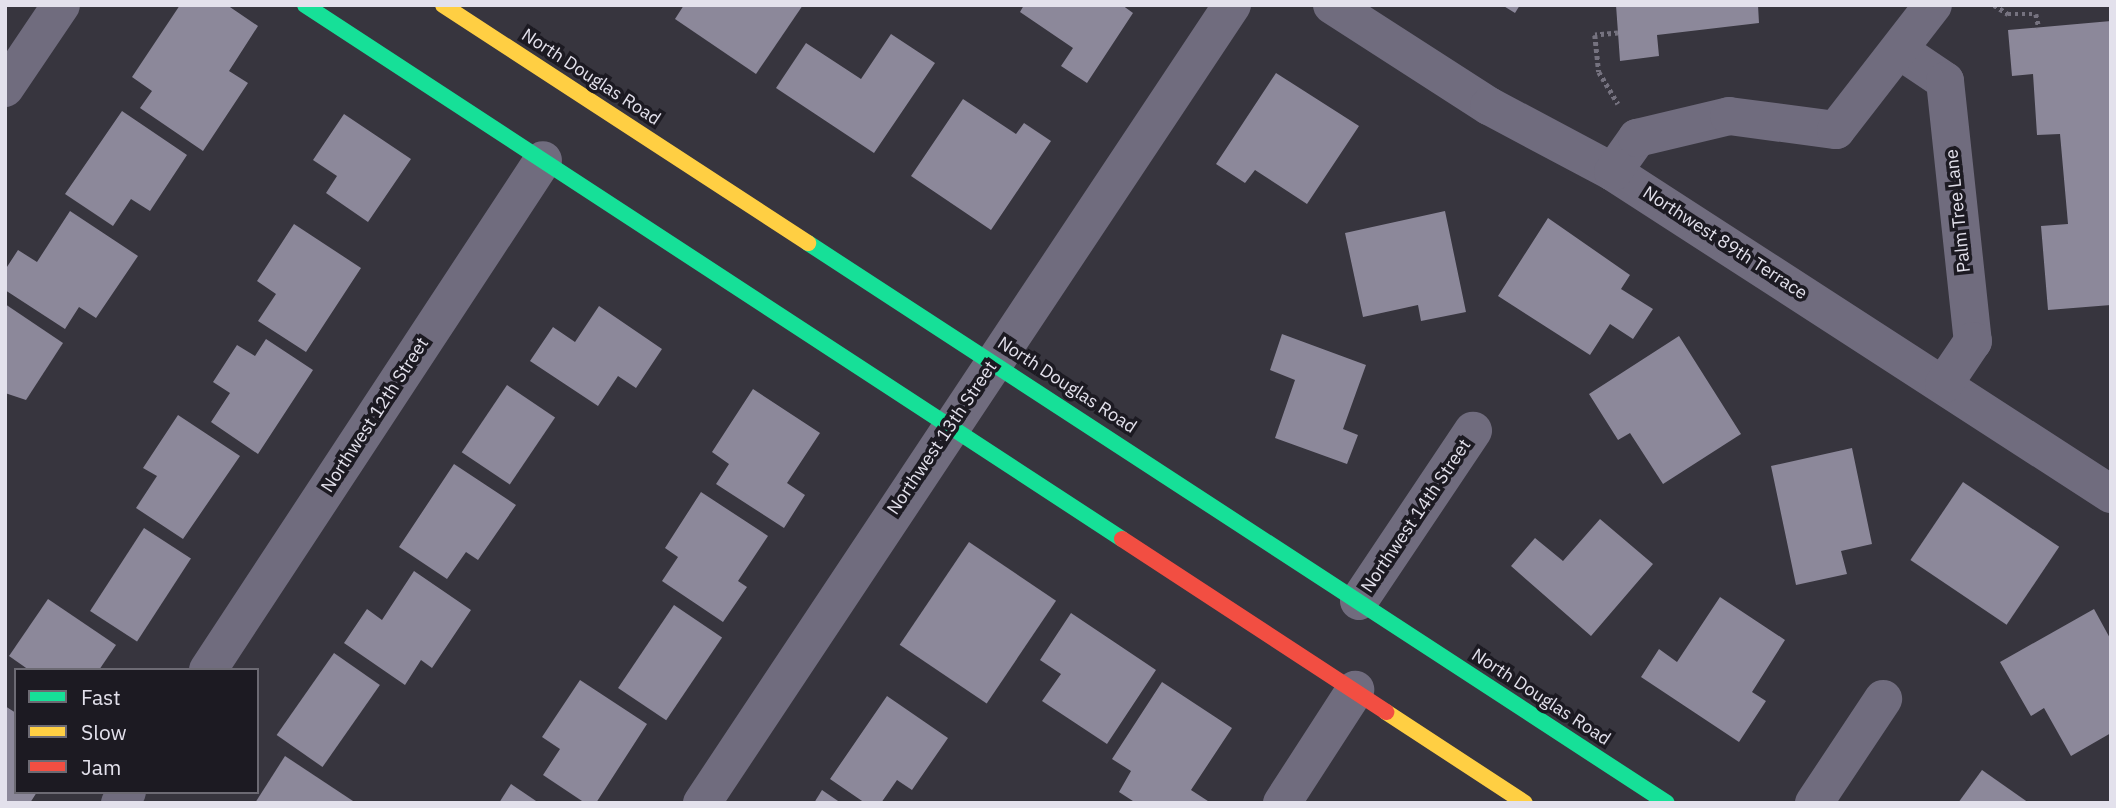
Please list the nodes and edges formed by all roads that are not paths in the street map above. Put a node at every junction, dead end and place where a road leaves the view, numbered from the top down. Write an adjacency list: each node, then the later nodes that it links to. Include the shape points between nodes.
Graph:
1 (61, 5): 8 (street)
2 (305, 5): 9 (main road)
3 (443, 5): 11 (main road, North Douglas Road)
4 (1232, 5): 11 (street, Northwest 13th Street)
5 (1332, 5): 10 (street, Northwest 89th Terrace, via 1489,106)
6 (1933, 5): 7 (street)
7 (1902, 52): 10 (street, via 1836,130 1729,116 1637,138); 12 (street, Palm Tree Lane, via 1945,81 1973,341)
8 (5, 88)
9 (543, 160): 13 (main road); 17 (street, Northwest 12th Street)
10 (1614, 172): 12 (street, Northwest 89th Terrace)
11 (994, 360): 13 (street, Northwest 13th Street); 16 (main road, North Douglas Road)
12 (1944, 384): 15 (street, Northwest 89th Terrace)
13 (951, 423): 18 (main road); 20 (street, Northwest 13th Street)
14 (1473, 431): 16 (street, Northwest 14th Street)
15 (2111, 494)
16 (1359, 601): 23 (main road, North Douglas Road)
17 (209, 668)
18 (1355, 690): 21 (street); 22 (main road)
19 (1883, 699): 24 (street)
20 (702, 803)
21 (1282, 803)
22 (1525, 803)
23 (1667, 803)
24 (1814, 803)

